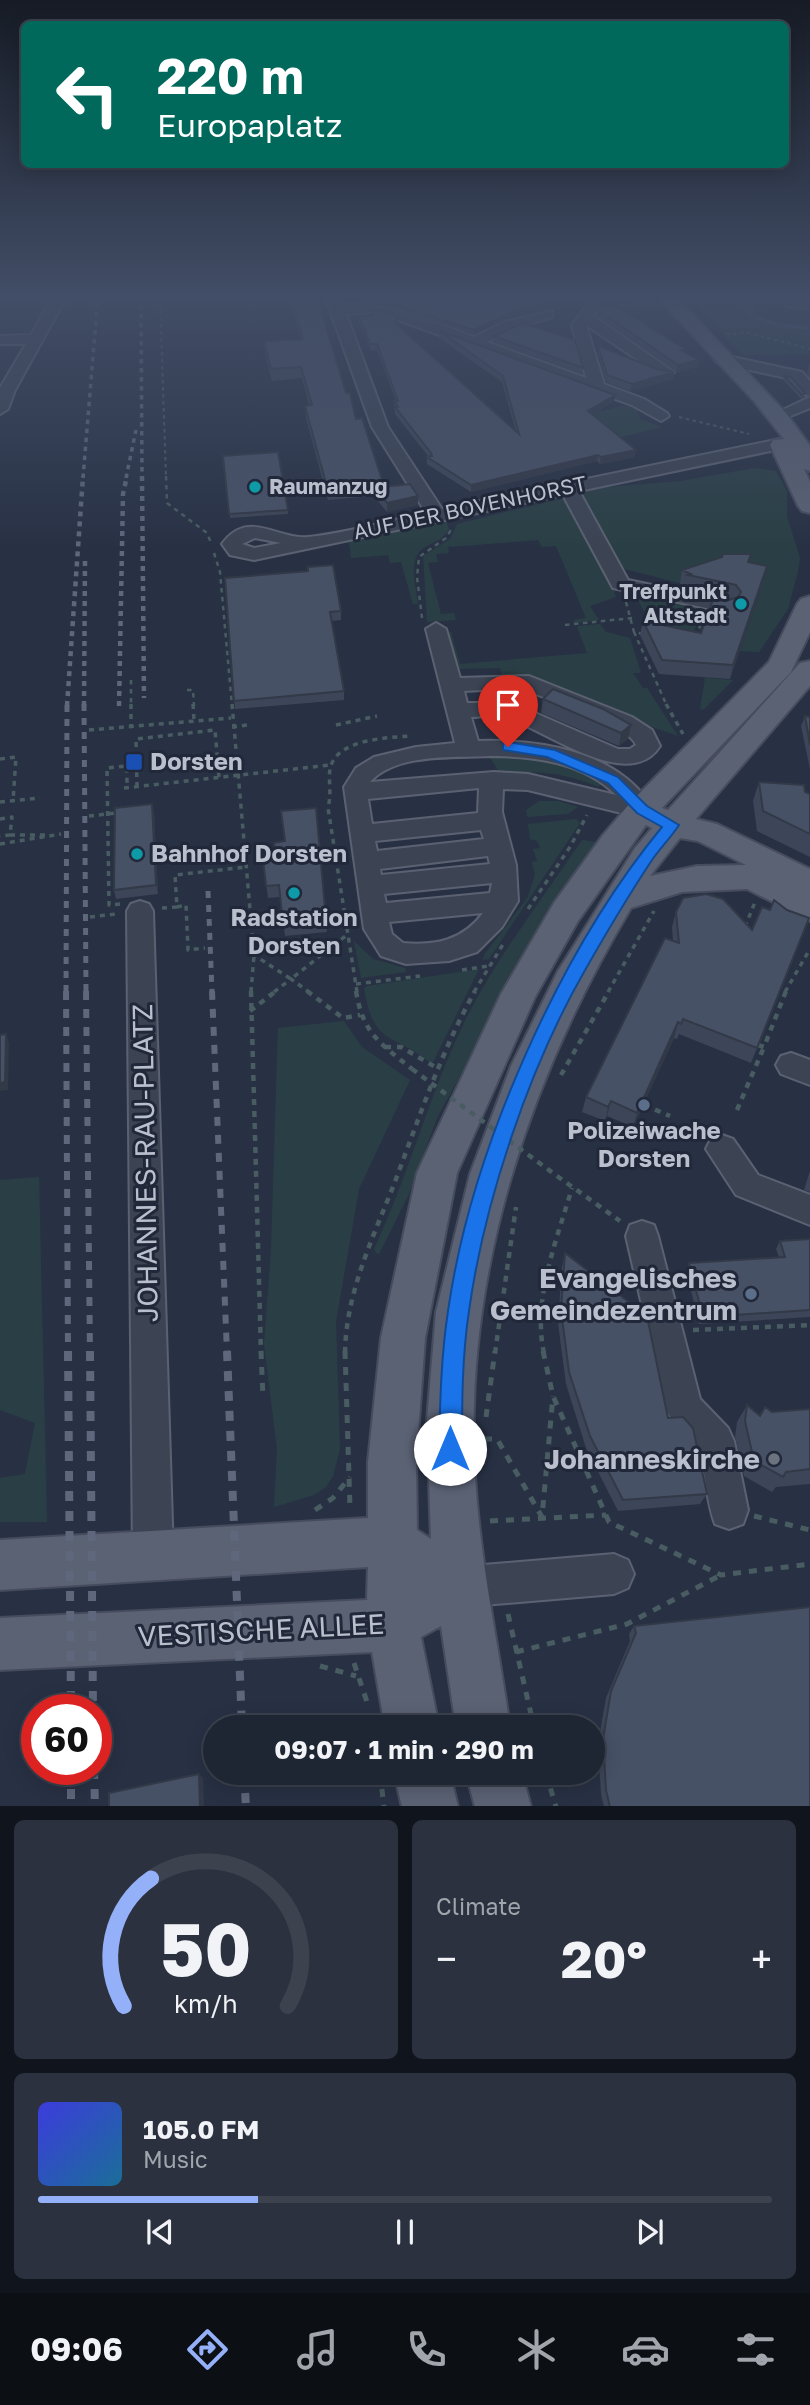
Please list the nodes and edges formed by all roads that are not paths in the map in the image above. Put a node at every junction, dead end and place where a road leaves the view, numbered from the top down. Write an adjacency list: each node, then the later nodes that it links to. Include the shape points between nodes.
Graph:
1 (363, 380): 16 (street, via 380,427)
2 (579, 380): 6 (street)
3 (595, 380): 6 (street)
4 (738, 380): 12 (main road, via 765,417)
5 (743, 380): 10 (main road)
6 (597, 387): 11 (street)
7 (4, 388): 9 (street)
8 (810, 402): 10 (street)
9 (0, 409)
10 (778, 415): 12 (main road)
11 (661, 416)
12 (800, 450): 13 (street, AUF DER BOVENHORST); 15 (main road)
13 (637, 475): 14 (street, AUF DER BOVENHORST)
14 (568, 486): 16 (street, AUF DER BOVENHORST); 18 (street, via 620,584)
15 (810, 506)
16 (441, 513): 17 (street, AUF DER BOVENHORST)
17 (304, 543)
18 (717, 604)
19 (810, 604): 25 (main road, via 781,666)
20 (436, 629): 22 (street)
21 (809, 675): 25 (main road)
22 (452, 684): 23 (street); 23 (street, via 521,681 631,726 644,734 648,746 642,754 614,756 504,708)
23 (459, 711): 24 (street)
24 (469, 750): 25 (street, via 508,747 558,756 613,780); 26 (street, via 485,764); 27 (street, via 381,762 360,778)
25 (657, 817): 26 (street, via 548,786); 28 (main road, via 694,849); 29 (main road, via 706,832); 30 (main road, via 646,856); 37 (main road, via 614,843 543,951 494,1044 437,1173 400,1364 392,1462)
26 (497, 853): 27 (street); 27 (street); 27 (street); 27 (street); 27 (street, via 466,947 446,951 402,953)
27 (367, 867)
28 (748, 877): 30 (main road, via 668,881); 32 (main road)
29 (810, 883)
30 (620, 899): 41 (main road, via 575,971 530,1066 490,1174 467,1262 458,1312 450,1421)
31 (158, 909): 38 (street, JOHANNES-RAU-PLATZ)
32 (810, 909)
33 (722, 1149): 34 (street, via 747,1185)
34 (810, 1210)
35 (642, 1236): 36 (street, via 684,1409 715,1441)
36 (729, 1510)
37 (392, 1543): 38 (main road); 41 (main road); 42 (main road)
38 (153, 1555): 39 (main road)
39 (0, 1565)
40 (614, 1574): 41 (street)
41 (460, 1587): 42 (main road, VESTISCHE ALLEE); 45 (main road)
42 (393, 1625): 43 (main road, VESTISCHE ALLEE); 44 (main road)
43 (0, 1644)
44 (393, 1715)
45 (481, 1715)
46 (425, 1785): 48 (main road)
47 (497, 1785): 49 (main road)
48 (430, 1806)
49 (503, 1806)

